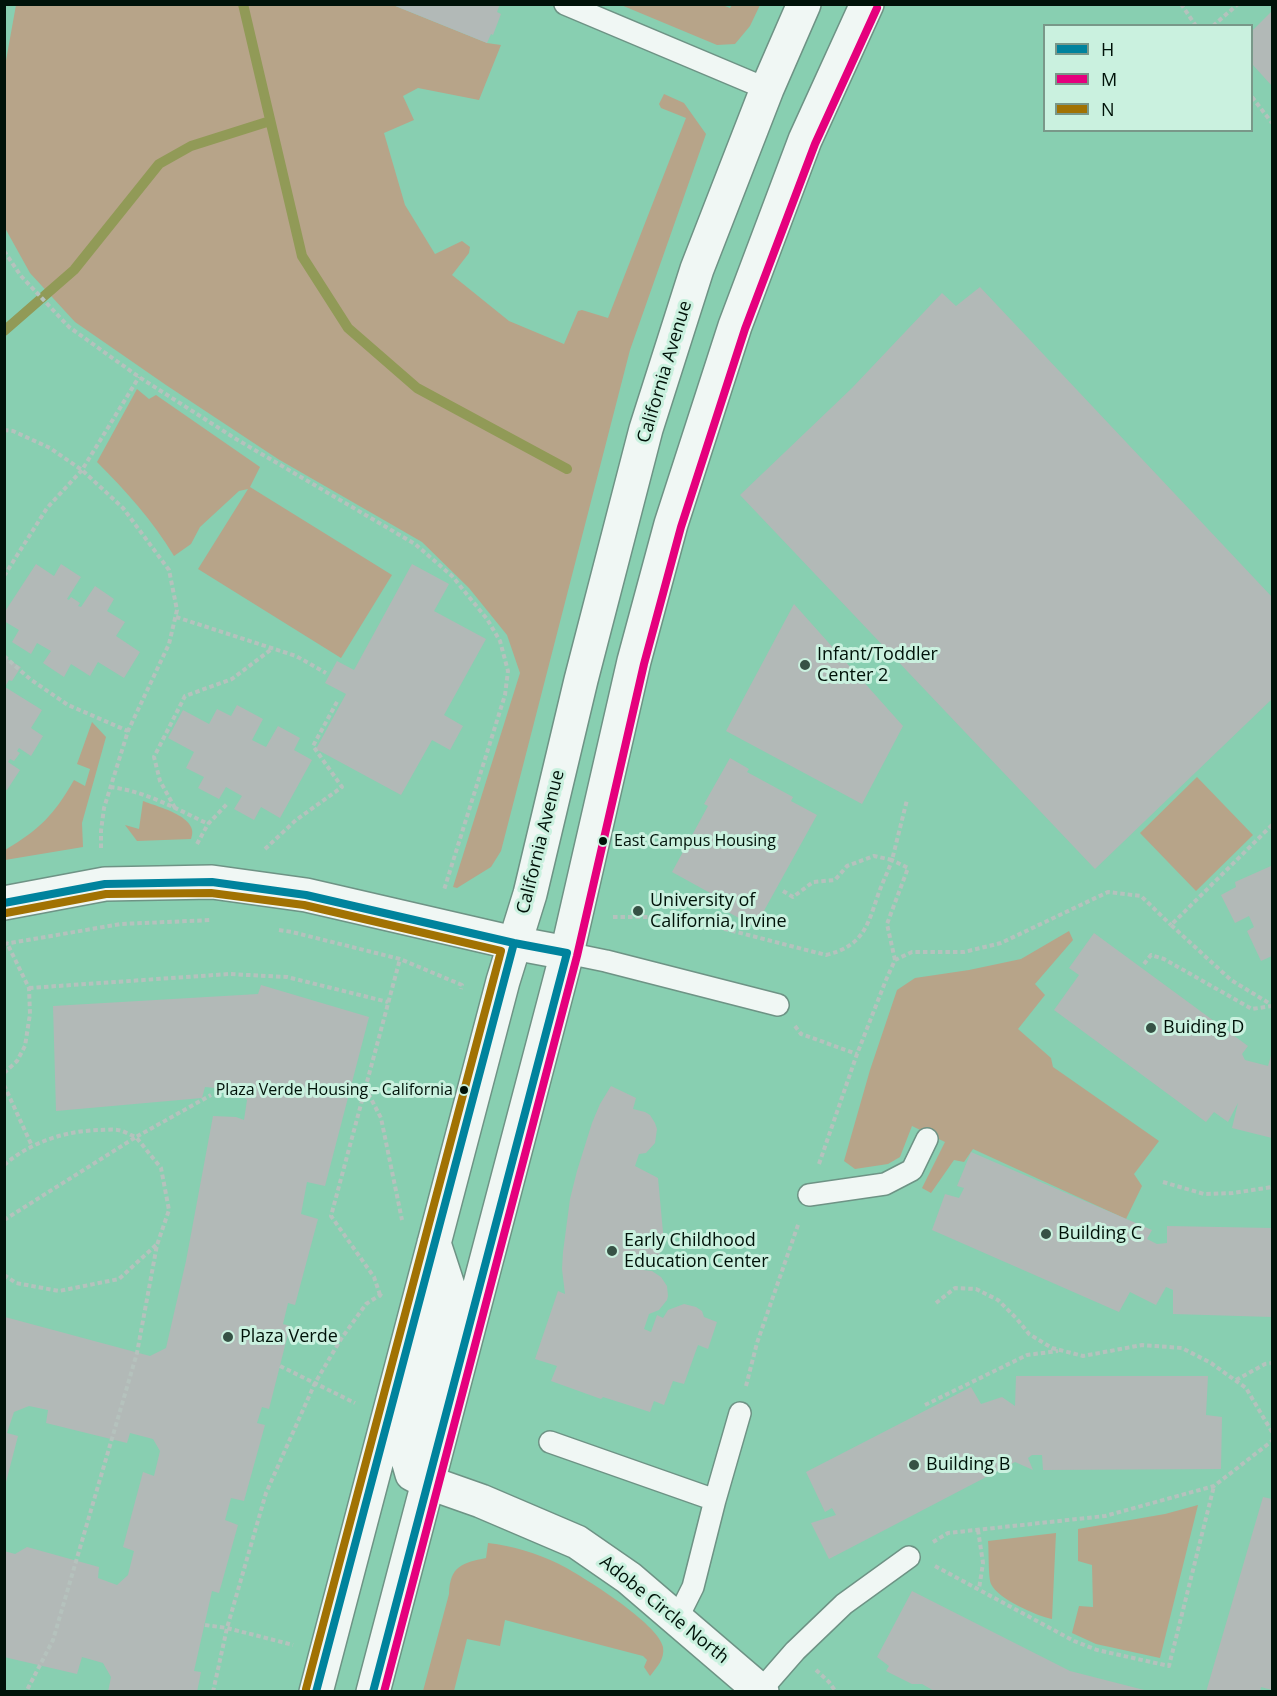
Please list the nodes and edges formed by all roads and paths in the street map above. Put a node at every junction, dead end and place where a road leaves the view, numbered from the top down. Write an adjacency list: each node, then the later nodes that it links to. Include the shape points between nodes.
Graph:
1 (565, 4): 8 (lane)
2 (804, 4): 8 (main road, California Avenue)
3 (867, 4): 41 (main road, via 806,140 739,315 671,524 634,661)
4 (1181, 4): 6 (path)
5 (1238, 4): 7 (path)
6 (1195, 24)
7 (1215, 24)
8 (767, 89): 39 (main road, California Avenue, via 697,269 646,429 530,894)
9 (1253, 99): 10 (path)
10 (1272, 123)
11 (4, 251): 12 (path, via 21,276 69,327)
12 (139, 377): 14 (path); 32 (path, via 415,544 452,576 487,619 500,641 508,671 505,695)
13 (4, 430): 14 (path, via 50,448)
14 (82, 470): 15 (path, via 47,508); 16 (path, via 123,508 169,570)
15 (4, 576)
16 (176, 616): 17 (path); 21 (path, via 169,644)
17 (273, 648): 19 (path); 25 (path, via 232,679 185,696 154,757 160,781)
18 (4, 656): 21 (path, via 68,705)
19 (326, 673)
20 (338, 699): 29 (path, via 313,746 342,787 296,820)
21 (128, 731): 22 (path)
22 (110, 787): 25 (path, via 128,789); 31 (path, via 101,831)
23 (907, 800): 30 (path)
24 (226, 804): 26 (path)
25 (175, 808): 26 (path)
26 (208, 824): 28 (path)
27 (1272, 825): 37 (path)
28 (197, 844)
29 (265, 849)
30 (892, 860): 33 (path, via 874,856 847,866 835,880 813,882 793,897); 35 (path, via 868,926 855,943 826,955 678,917); 43 (path, via 908,868 887,924)
31 (105, 884): 34 (main road); 39 (main road, via 212,882 306,895)
32 (444, 890)
33 (783, 891)
34 (4, 903)
35 (613, 917)
36 (212, 920): 40 (path, via 121,924)
37 (1171, 925): 43 (path, via 1141,896 1108,892 1001,943 964,952 912,952); 49 (path, via 1231,980)
38 (269, 929): 42 (path)
39 (514, 943): 41 (main road); 66 (main road, California Avenue)
40 (6, 944): 46 (path)
41 (567, 953): 48 (lane); 81 (main road)
42 (400, 959): 45 (path); 47 (path)
43 (895, 960): 51 (path)
44 (1144, 964): 49 (path, via 1151,955 1164,959 1252,1009)
45 (462, 984)
46 (29, 988): 47 (path, via 230,974 287,977); 52 (path, via 26,1046)
47 (388, 1002): 54 (path)
48 (778, 1005)
49 (1272, 1005)
50 (818, 1041): 51 (path)
51 (857, 1054): 63 (path)
52 (4, 1073)
53 (4, 1085): 55 (path)
54 (365, 1087): 65 (path, via 381,1118); 74 (path, via 332,1216 374,1277 382,1296 366,1305)
55 (7, 1094): 59 (path)
56 (211, 1095): 57 (path)
57 (136, 1137): 59 (path, via 118,1130 80,1131); 64 (path); 67 (path, via 161,1168 169,1210)
58 (927, 1139): 63 (lane, via 912,1170 885,1184)
59 (32, 1146): 60 (path)
60 (4, 1165)
61 (1163, 1182): 62 (path, via 1204,1194)
62 (1272, 1187)
63 (809, 1195): 77 (path, via 757,1343)
64 (4, 1220)
65 (403, 1227)
66 (434, 1243): 81 (main road, via 450,1292 408,1460 412,1474); 94 (main road, California Avenue)
67 (157, 1245): 68 (path, via 119,1279 59,1291 16,1283); 92 (path, via 134,1364 53,1640)
68 (4, 1275)
69 (936, 1303): 70 (path, via 955,1288 976,1289 998,1300 1029,1334)
70 (1062, 1351): 73 (path, via 1083,1356 1142,1345 1182,1348); 76 (path, via 1027,1355)
71 (1272, 1363): 73 (path)
72 (280, 1366): 74 (path)
73 (1235, 1380): 78 (path, via 1246,1388)
74 (315, 1383): 75 (path); 89 (path, via 266,1493)
75 (356, 1403)
76 (925, 1405)
77 (740, 1413): 83 (lane)
78 (1272, 1432)
79 (1272, 1441): 82 (path)
80 (550, 1442): 83 (lane)
81 (427, 1482): 87 (main road, Adobe Circle North, via 577,1542 629,1578); 95 (main road)
82 (1214, 1486): 84 (path, via 1105,1516); 86 (path, via 1169,1666 1074,1641)
83 (715, 1500): 87 (lane, via 693,1587)
84 (978, 1530): 85 (path, via 948,1533); 86 (path, via 983,1563)
85 (909, 1557): 86 (path); 91 (lane, via 844,1604 795,1651)
86 (979, 1589)
87 (677, 1619): 91 (main road, Adobe Circle North)
88 (205, 1625): 89 (path)
89 (227, 1628): 90 (path); 93 (path)
90 (294, 1646)
91 (761, 1691)
92 (26, 1692)
93 (213, 1692)
94 (316, 1692)
95 (374, 1692)

